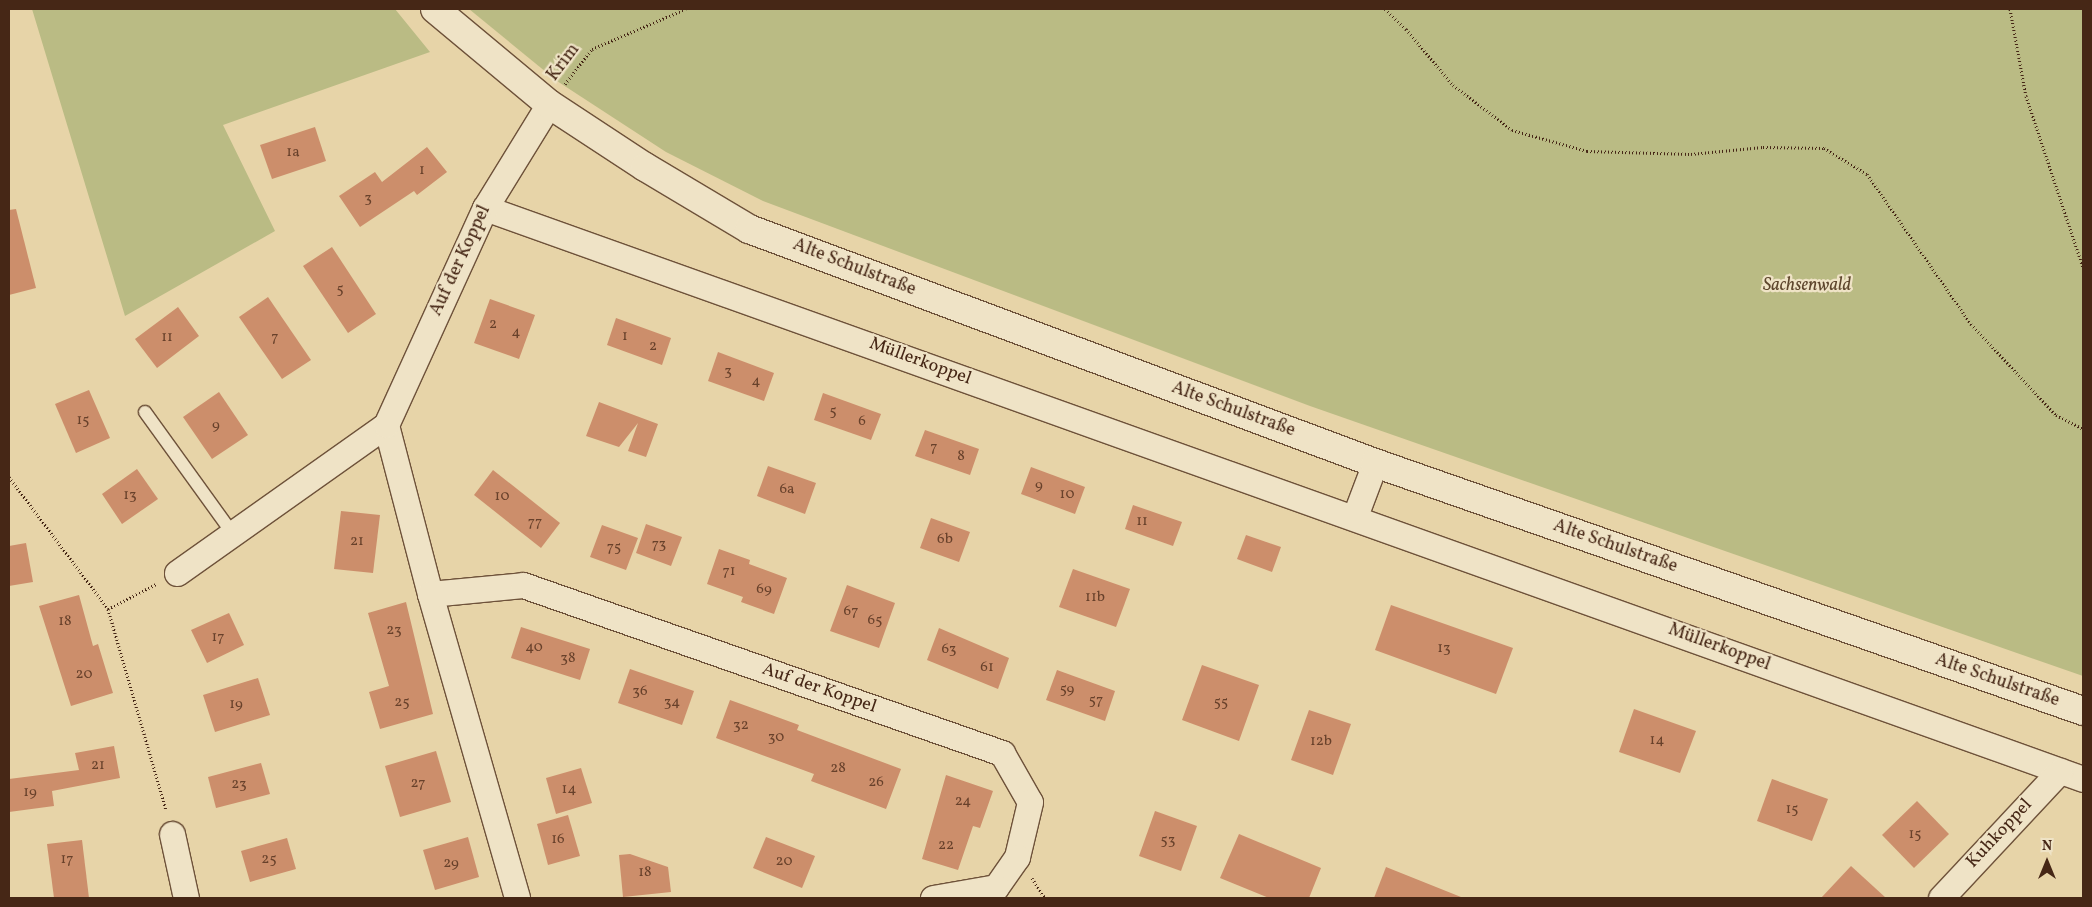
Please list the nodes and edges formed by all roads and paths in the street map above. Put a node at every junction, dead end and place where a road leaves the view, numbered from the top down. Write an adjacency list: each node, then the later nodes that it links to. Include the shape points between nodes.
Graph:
1 (435, 9): 5 (main road, Alte Schulstraße)
2 (686, 9): 5 (path, Krim, via 592,49)
3 (1385, 9): 10 (path, via 1406,29 1452,86 1512,130 1587,151 1691,154 1763,147 1824,148 1867,174 1971,324 2056,415)
4 (2010, 9): 7 (path, via 2026,96)
5 (549, 104): 6 (street, Auf der Koppel); 11 (main road, Alte Schulstraße, via 645,167 749,229)
6 (485, 208): 9 (street, Auf der Koppel); 13 (street, Müllerkoppel)
7 (2083, 267)
8 (145, 412): 14 (lane)
9 (386, 425): 14 (street); 16 (street)
10 (2083, 429)
11 (1375, 463): 13 (street); 18 (main road, Alte Schulstraße)
12 (9, 477): 17 (path)
13 (1355, 516): 19 (street, Müllerkoppel)
14 (232, 534): 15 (street)
15 (178, 573): 17 (path)
16 (430, 594): 23 (street); 24 (street, Auf der Koppel, via 523,585 1002,753 1030,802 1018,857 996,887)
17 (108, 609): 21 (path)
18 (2083, 711)
19 (2060, 771): 20 (street, Müllerkoppel); 25 (street, Kuhkoppel)
20 (2083, 779)
21 (172, 834): 22 (street)
22 (186, 898)
23 (517, 898)
24 (933, 898)
25 (1941, 898)

